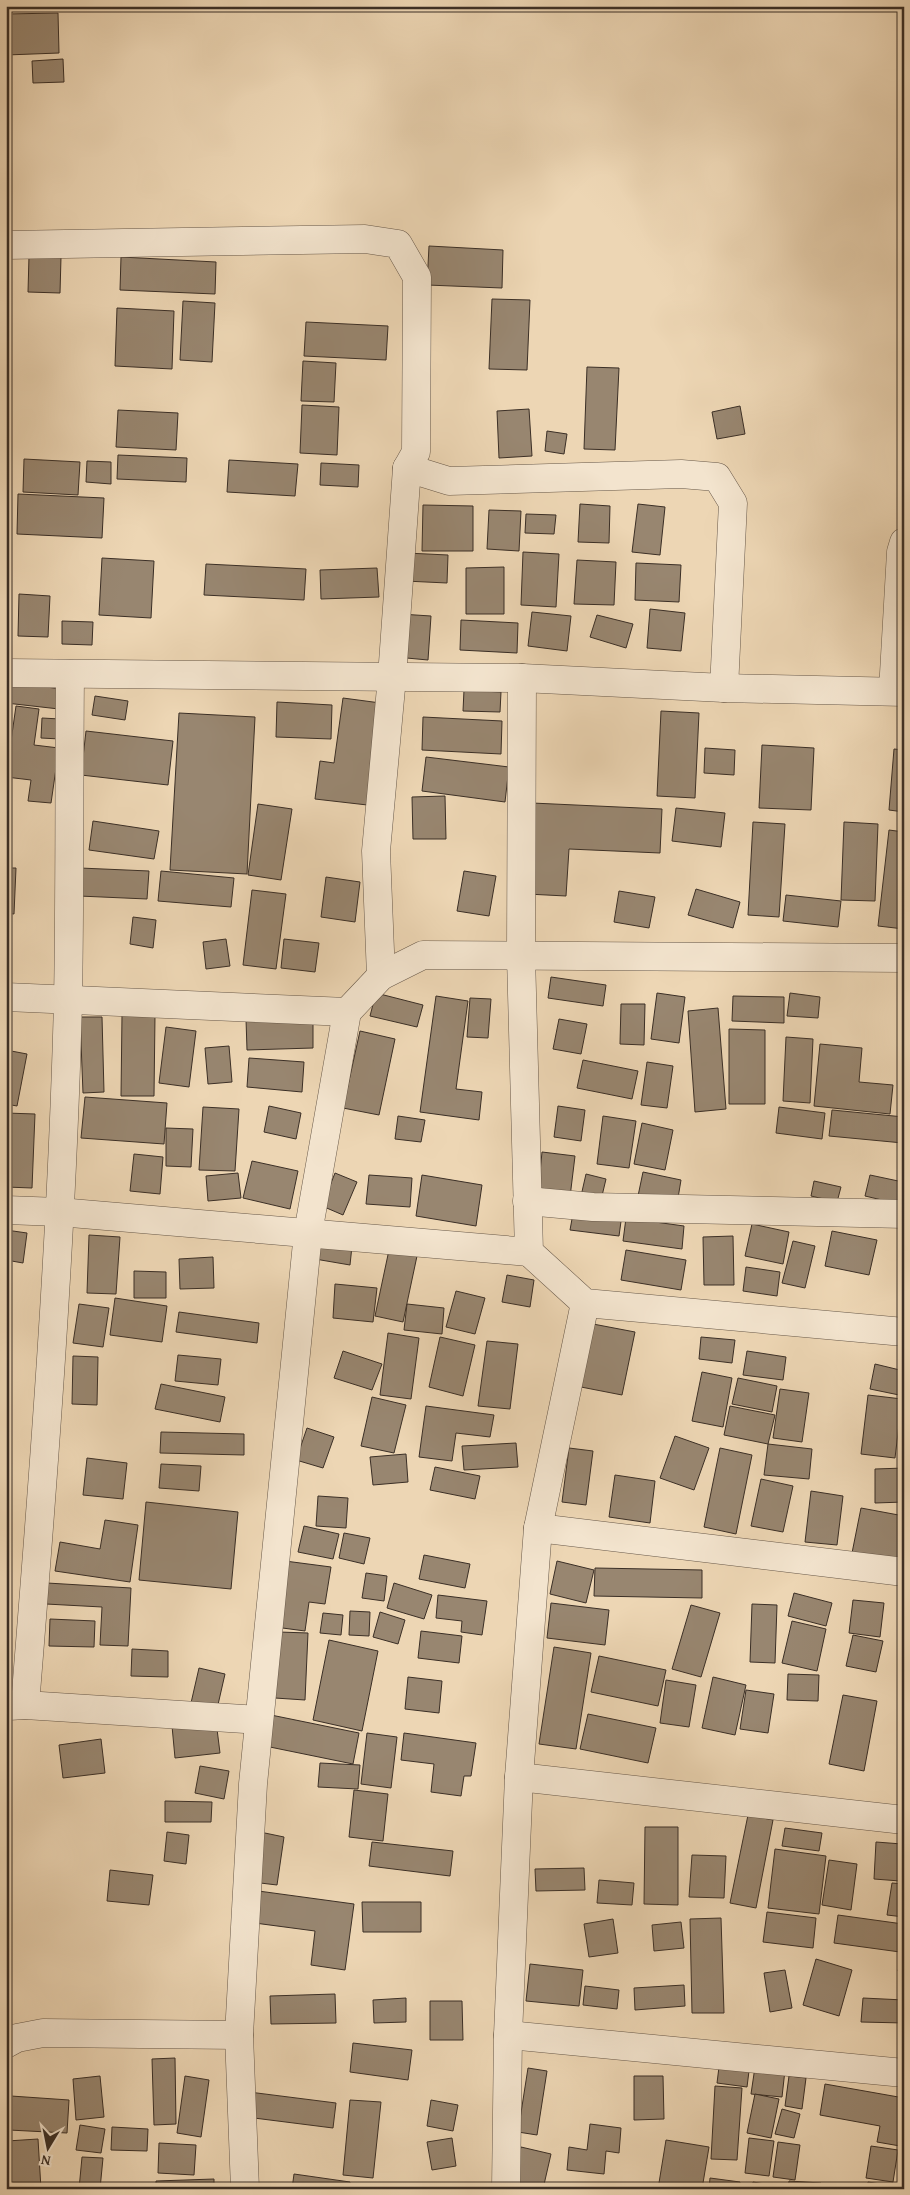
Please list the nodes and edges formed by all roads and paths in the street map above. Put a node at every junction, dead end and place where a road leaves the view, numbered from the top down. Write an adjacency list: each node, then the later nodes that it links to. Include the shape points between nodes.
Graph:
1 (6, 245): 2 (street, via 364,239 398,244 417,277 416,452)
2 (407, 468): 6 (street); 8 (street, via 449,481 681,474 717,477 733,503)
3 (904, 542): 9 (street, via 901,552)
4 (6, 673): 5 (street)
5 (70, 674): 6 (street); 14 (street)
6 (392, 677): 7 (street); 12 (street, via 376,851)
7 (522, 678): 8 (street); 10 (street)
8 (724, 688): 9 (street)
9 (898, 692)
10 (521, 956): 11 (street); 12 (street, via 423,955); 16 (street)
11 (904, 958)
12 (381, 976): 15 (street)
13 (6, 997): 14 (street)
14 (68, 1001): 15 (street); 18 (street)
15 (347, 1012): 20 (street)
16 (527, 1201): 19 (street, via 593,1207); 21 (street)
17 (6, 1210): 18 (street)
18 (60, 1212): 20 (street); 26 (street, via 41,1514)
19 (904, 1214)
20 (308, 1234): 21 (street); 27 (street)
21 (529, 1252): 22 (street)
22 (585, 1303): 23 (street); 24 (street)
23 (904, 1332)
24 (538, 1528): 25 (street); 28 (street)
25 (904, 1572)
26 (16, 1706): 27 (street)
27 (259, 1720): 31 (street)
28 (519, 1777): 29 (street); 30 (street)
29 (904, 1820)
30 (508, 2035): 33 (street); 35 (street)
31 (239, 2036): 32 (street, via 43,2033 17,2038); 34 (street)
32 (6, 2044)
33 (904, 2073)
34 (246, 2189)
35 (506, 2189)

